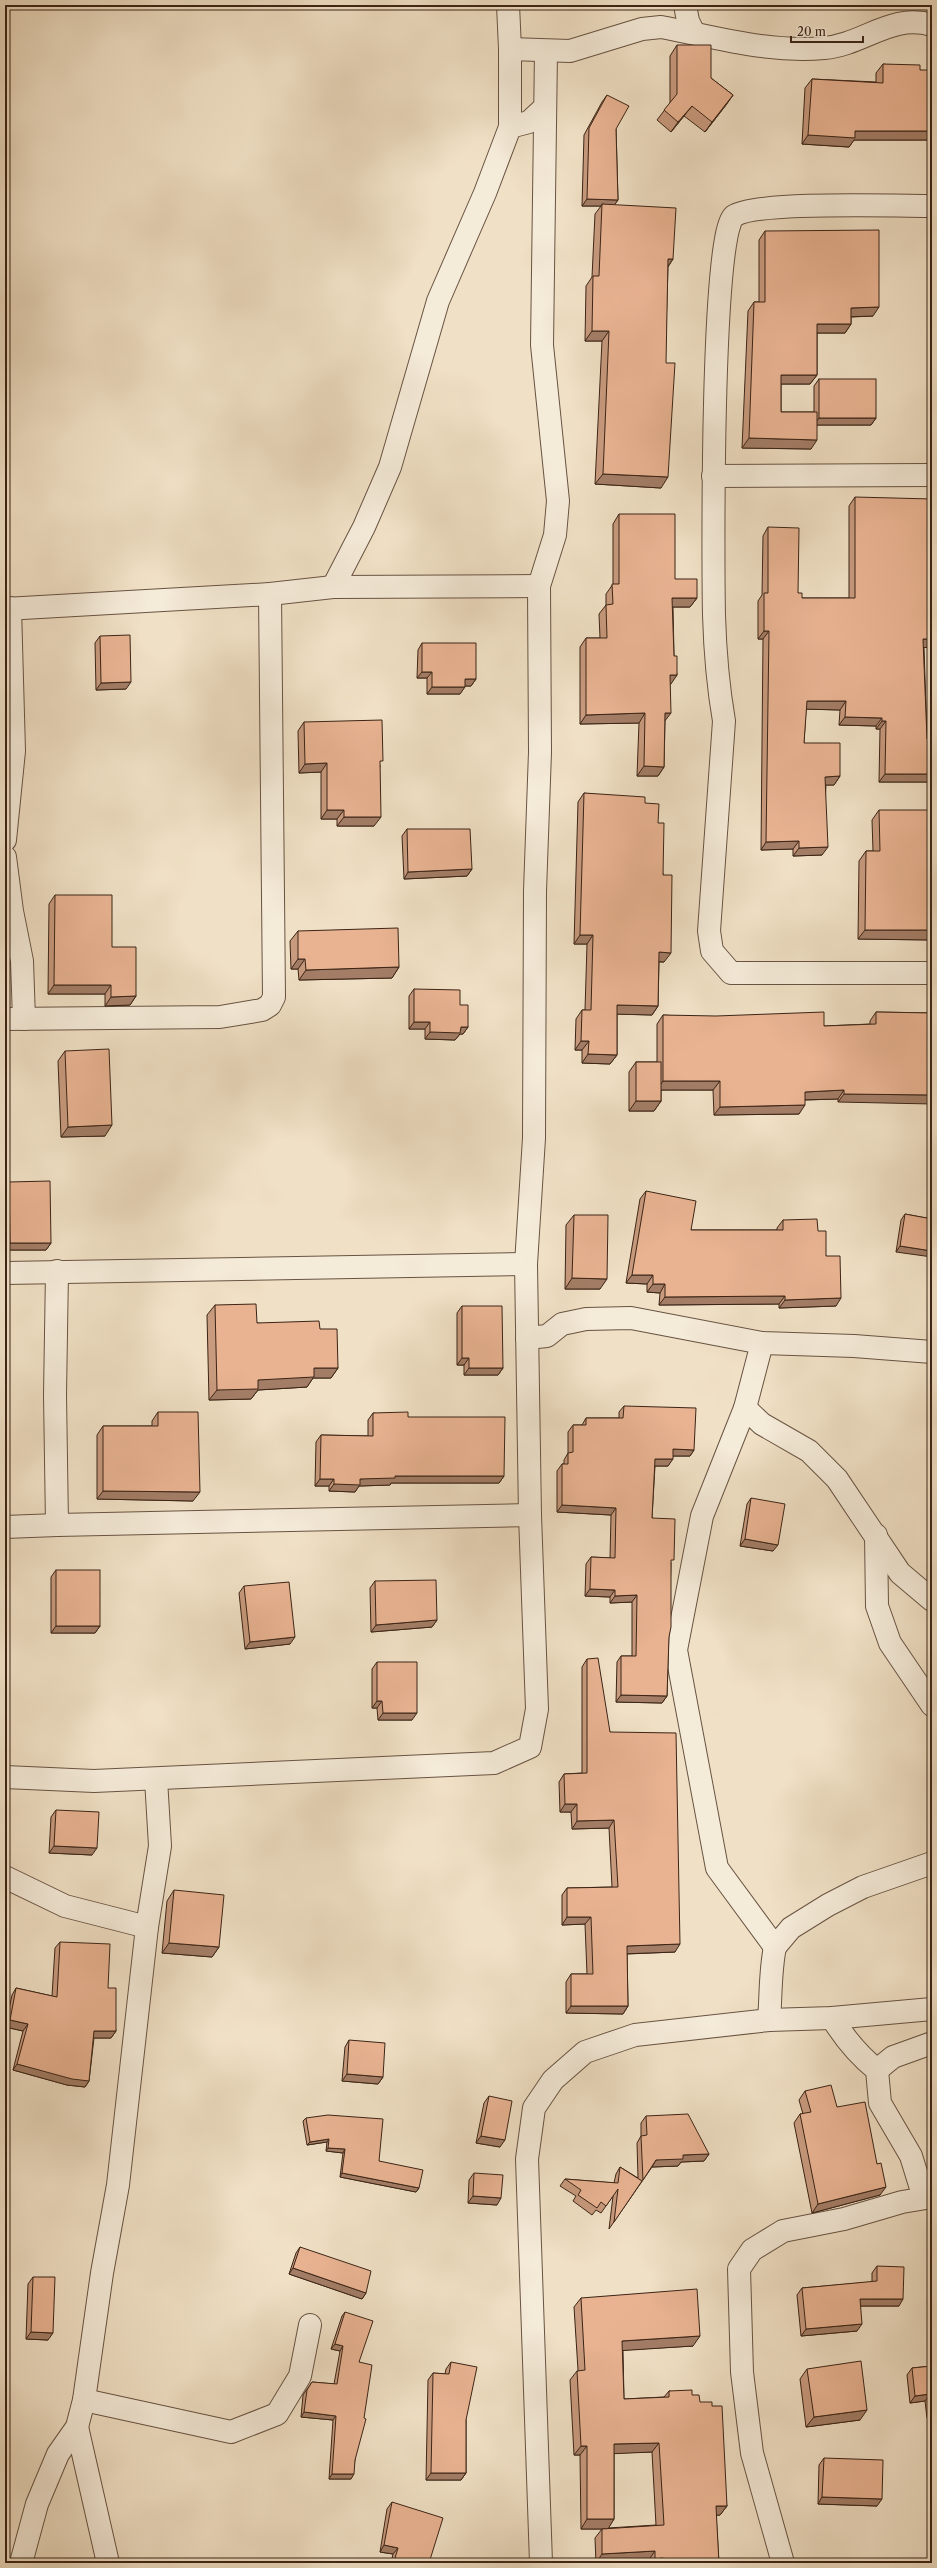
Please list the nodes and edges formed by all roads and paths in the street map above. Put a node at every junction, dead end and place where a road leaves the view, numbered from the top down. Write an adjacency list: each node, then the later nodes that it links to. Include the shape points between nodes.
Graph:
1 (508, 5): 7 (street)
2 (685, 5): 6 (street, via 688,21)
3 (906, 5): 4 (street)
4 (893, 23): 5 (street); 6 (street, via 846,45 823,48 772,48)
5 (932, 25)
6 (694, 33): 8 (street, via 661,27 642,28 570,51)
7 (510, 49): 8 (street); 10 (street)
8 (546, 51): 9 (street)
9 (544, 108): 10 (street, via 529,122); 14 (street, via 542,345 558,501 555,535)
10 (510, 127): 15 (street, via 485,193 438,301 421,367 390,467 364,527)
11 (932, 206): 13 (street, via 799,207 751,210 734,217 727,229 721,269)
12 (932, 475): 13 (street)
13 (714, 476): 21 (street, via 715,630 724,721 709,931 712,951 731,973)
14 (539, 586): 15 (street); 23 (street, via 540,752 535,891 534,1138)
15 (333, 587): 16 (street)
16 (270, 594): 17 (street); 22 (street, via 274,997 270,1005 262,1010 220,1017)
17 (8, 608): 18 (street, via 14,751)
18 (7, 801): 19 (street)
19 (5, 840)
20 (5, 857): 22 (street, via 22,961)
21 (932, 973)
22 (14, 1019)
23 (526, 1264): 24 (street, via 192,1271); 26 (street)
24 (57, 1271): 25 (street); 31 (street)
25 (5, 1273)
26 (527, 1338): 27 (street, via 547,1336 562,1324 586,1319 631,1318); 30 (street)
27 (762, 1343): 28 (street); 29 (street)
28 (932, 1352)
29 (745, 1408): 33 (street, via 762,1424 809,1451 837,1479); 41 (street, via 702,1516 676,1650 717,1868)
30 (530, 1515): 31 (street); 37 (street, via 537,1709 530,1747 494,1763)
31 (57, 1525): 32 (street)
32 (5, 1527)
33 (876, 1534): 34 (street, via 900,1574); 35 (street, via 877,1606 890,1643)
34 (932, 1600)
35 (932, 1705)
36 (5, 1777): 37 (street, via 94,1781)
37 (156, 1779): 40 (street, via 160,1846)
38 (932, 1863): 41 (street, via 863,1887 828,1905 791,1928)
39 (5, 1877): 40 (street, via 65,1906)
40 (147, 1927): 49 (street, via 118,2185 102,2273)
41 (775, 1947): 44 (street, via 771,1966)
42 (932, 2009): 43 (street)
43 (832, 2018): 44 (street); 46 (street, via 844,2038)
44 (769, 2020): 53 (street, via 635,2035 586,2052 553,2080 534,2108 527,2159)
45 (932, 2043): 46 (street, via 893,2057)
46 (877, 2070): 47 (street, via 880,2104 911,2156)
47 (928, 2198): 54 (street, via 783,2231 752,2250 739,2269 742,2372 752,2453)
48 (310, 2325): 49 (street, via 300,2376 277,2414 231,2432)
49 (84, 2400): 50 (street)
50 (77, 2427): 51 (street, via 58,2454 37,2504); 52 (street)
51 (21, 2563)
52 (108, 2563)
53 (541, 2563)
54 (783, 2563)

